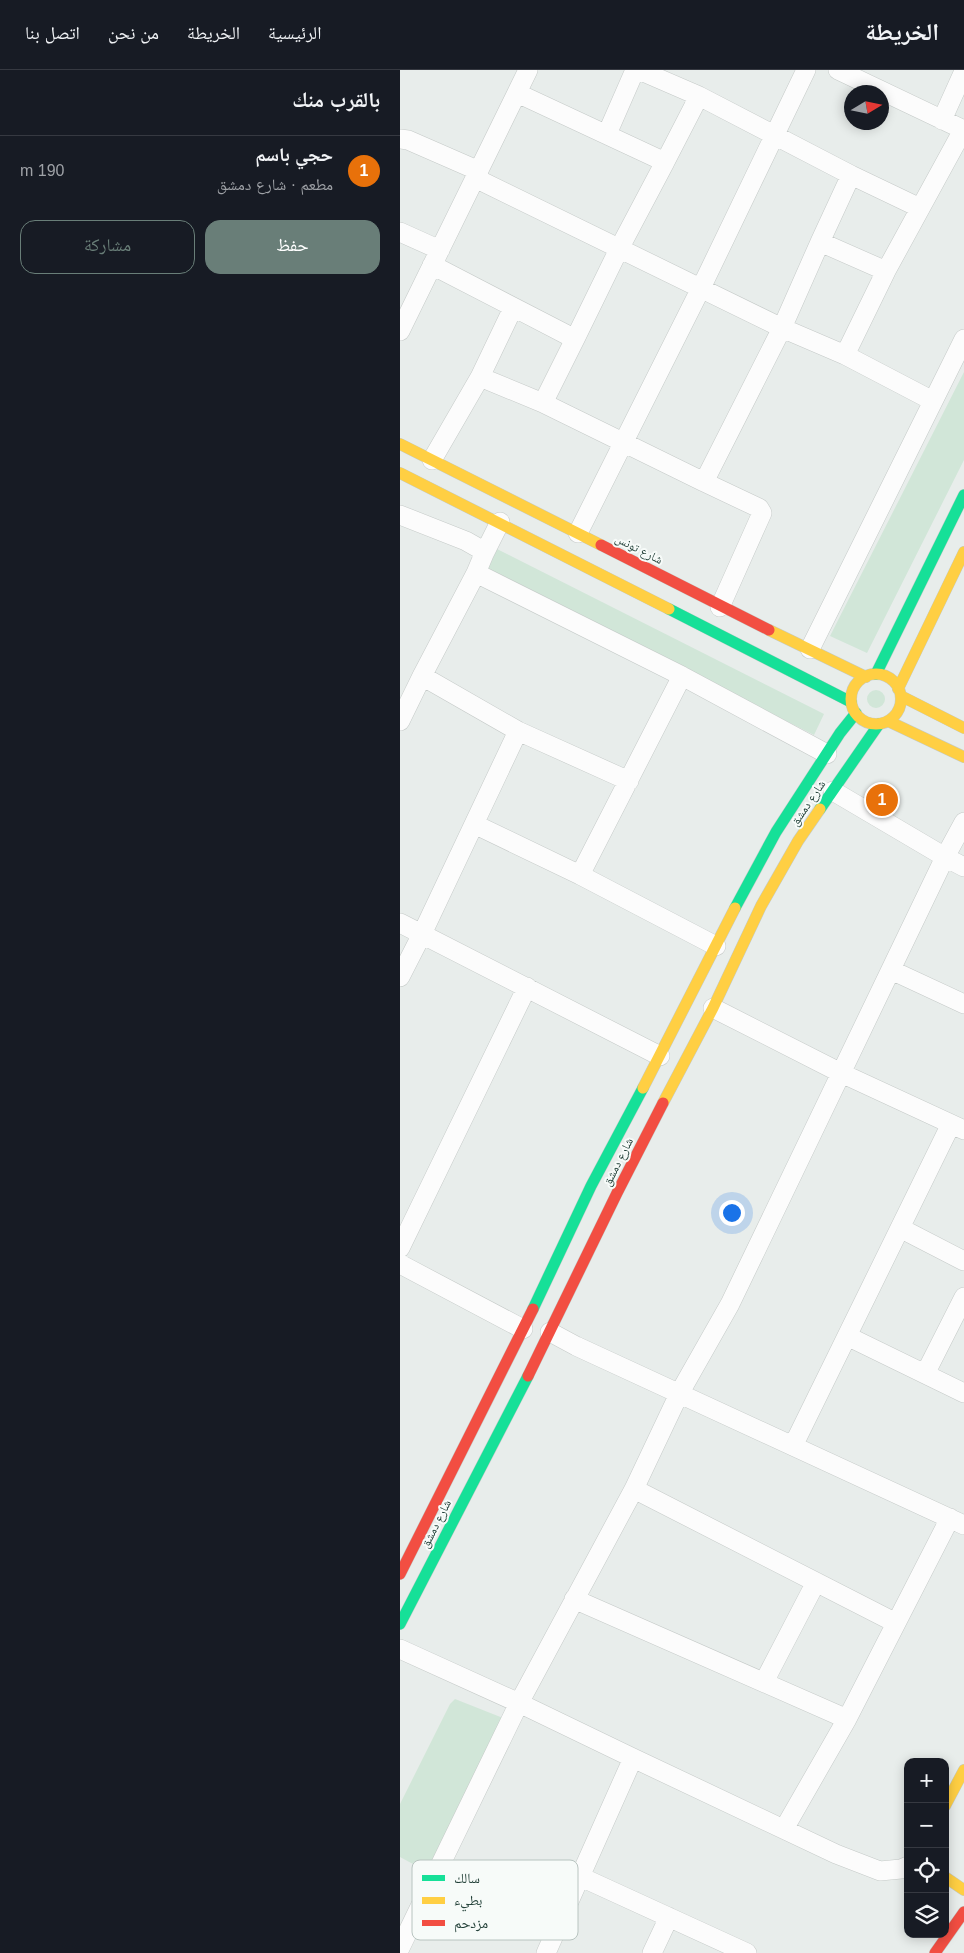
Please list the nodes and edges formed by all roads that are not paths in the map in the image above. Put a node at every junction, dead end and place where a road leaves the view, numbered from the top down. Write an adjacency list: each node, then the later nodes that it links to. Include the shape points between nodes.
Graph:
1 (528, 70): 8 (street)
2 (635, 70): 12 (street)
3 (640, 70): 9 (street)
4 (806, 70): 13 (street)
5 (838, 70): 7 (street)
6 (964, 71): 10 (street)
7 (861, 75): 10 (street)
8 (517, 93): 12 (street); 16 (street)
9 (699, 96): 13 (street); 15 (street)
10 (942, 120): 11 (street)
11 (963, 130): 18 (street)
12 (607, 134): 15 (street)
13 (775, 135): 17 (street); 24 (street)
14 (400, 139): 16 (street)
15 (665, 162): 21 (street)
16 (477, 175): 21 (street); 22 (street)
17 (851, 176): 18 (street); 20 (street)
18 (920, 208): 23 (street)
19 (400, 232): 22 (street)
20 (820, 242): 23 (street); 26 (street)
21 (619, 249): 24 (street); 28 (street)
22 (436, 258): 25 (street); 27 (street)
23 (886, 272): 30 (street)
24 (701, 288): 26 (street); 34 (street)
25 (513, 308): 28 (street); 31 (street)
26 (782, 328): 30 (street); 38 (street)
27 (400, 331)
28 (575, 339): 33 (street)
29 (964, 339): 32 (street)
30 (845, 355): 32 (street)
31 (480, 377): 33 (street); 36 (street)
32 (933, 401): 47 (street)
33 (543, 403): 34 (street)
34 (624, 443): 38 (street); 42 (street)
35 (400, 444): 36 (main road, شارع تونس)
36 (432, 460): 42 (main road, شارع تونس)
37 (400, 473): 41 (main road)
38 (704, 482): 46 (street, via 758,508 762,513)
39 (964, 495): 48 (main road)
40 (400, 515): 43 (street, via 466,541)
41 (500, 522): 43 (street); 52 (main road)
42 (578, 533): 46 (main road, شارع تونس)
43 (484, 554): 45 (street)
44 (962, 563): 51 (main road)
45 (476, 573): 49 (street); 50 (street)
46 (720, 607): 47 (main road, شارع تونس)
47 (810, 649): 48 (main road, شارع تونس)
48 (871, 675): 51 (main road, via 889,678); 52 (main road, via 854,687)
49 (422, 676): 54 (street); 57 (street)
50 (682, 676): 58 (street); 60 (street)
51 (900, 692): 55 (main road, via 898,710); 56 (main road)
52 (851, 702): 53 (main road)
53 (856, 713): 55 (main road, via 866,722); 58 (main road, شارع دمشق)
54 (400, 721)
55 (883, 722): 59 (main road); 61 (main road, شارع دمشق, via 862,746)
56 (964, 728)
57 (518, 731): 60 (street); 63 (street)
58 (828, 754): 69 (main road, شارع دمشق, via 758,863)
59 (964, 757)
60 (629, 781): 66 (street)
61 (833, 790): 64 (street); 74 (main road, شارع دمشق, via 760,906)
62 (964, 822): 64 (street)
63 (474, 824): 66 (street); 68 (street)
64 (945, 857): 65 (street); 70 (street)
65 (964, 867)
66 (580, 875): 69 (street)
67 (400, 923): 68 (street)
68 (422, 934): 71 (street); 72 (street)
69 (716, 946): 75 (main road, شارع دمشق)
70 (891, 970): 73 (street); 76 (street)
71 (400, 977)
72 (527, 987): 75 (street); 79 (street)
73 (964, 1004)
74 (713, 1008): 76 (street); 84 (main road, شارع دمشق)
75 (660, 1056): 83 (main road, شارع دمشق, via 591,1186)
76 (841, 1073): 77 (street); 88 (street, via 730,1304)
77 (958, 1127): 78 (street)
78 (900, 1228): 80 (street); 85 (street)
79 (400, 1248)
80 (964, 1261)
81 (400, 1264): 83 (street)
82 (964, 1297): 86 (street)
83 (523, 1329): 92 (main road, شارع دمشق)
84 (550, 1332): 88 (street); 96 (main road, شارع دمشق)
85 (847, 1336): 86 (street); 89 (street)
86 (925, 1374): 87 (street)
87 (964, 1393)
88 (679, 1394): 89 (street); 90 (street)
89 (793, 1446): 91 (street)
90 (634, 1489): 93 (street); 94 (street)
91 (957, 1521): 95 (street)
92 (400, 1574)
93 (816, 1582): 95 (street); 98 (street)
94 (574, 1599): 98 (street); 99 (street)
95 (896, 1623): 100 (street)
96 (400, 1624)
97 (400, 1648): 99 (street)
98 (764, 1682): 100 (street)
99 (520, 1703): 101 (street); 105 (street)
100 (848, 1719): 104 (street)
101 (633, 1758): 104 (street); 107 (street)
102 (964, 1770): 103 (main road)
103 (947, 1803)
104 (784, 1829): 106 (street, via 880,1871)
105 (443, 1860)
106 (904, 1868)
107 (581, 1877): 109 (street); 112 (street)
108 (949, 1880): 110 (main road)
109 (578, 1884)
110 (964, 1890)
111 (964, 1912): 119 (main road)
112 (669, 1917): 117 (street); 118 (street)
113 (412, 1924): 115 (street)
114 (552, 1940): 116 (street)
115 (400, 1948)
116 (546, 1953)
117 (652, 1953)
118 (747, 1953)
119 (936, 1953)

